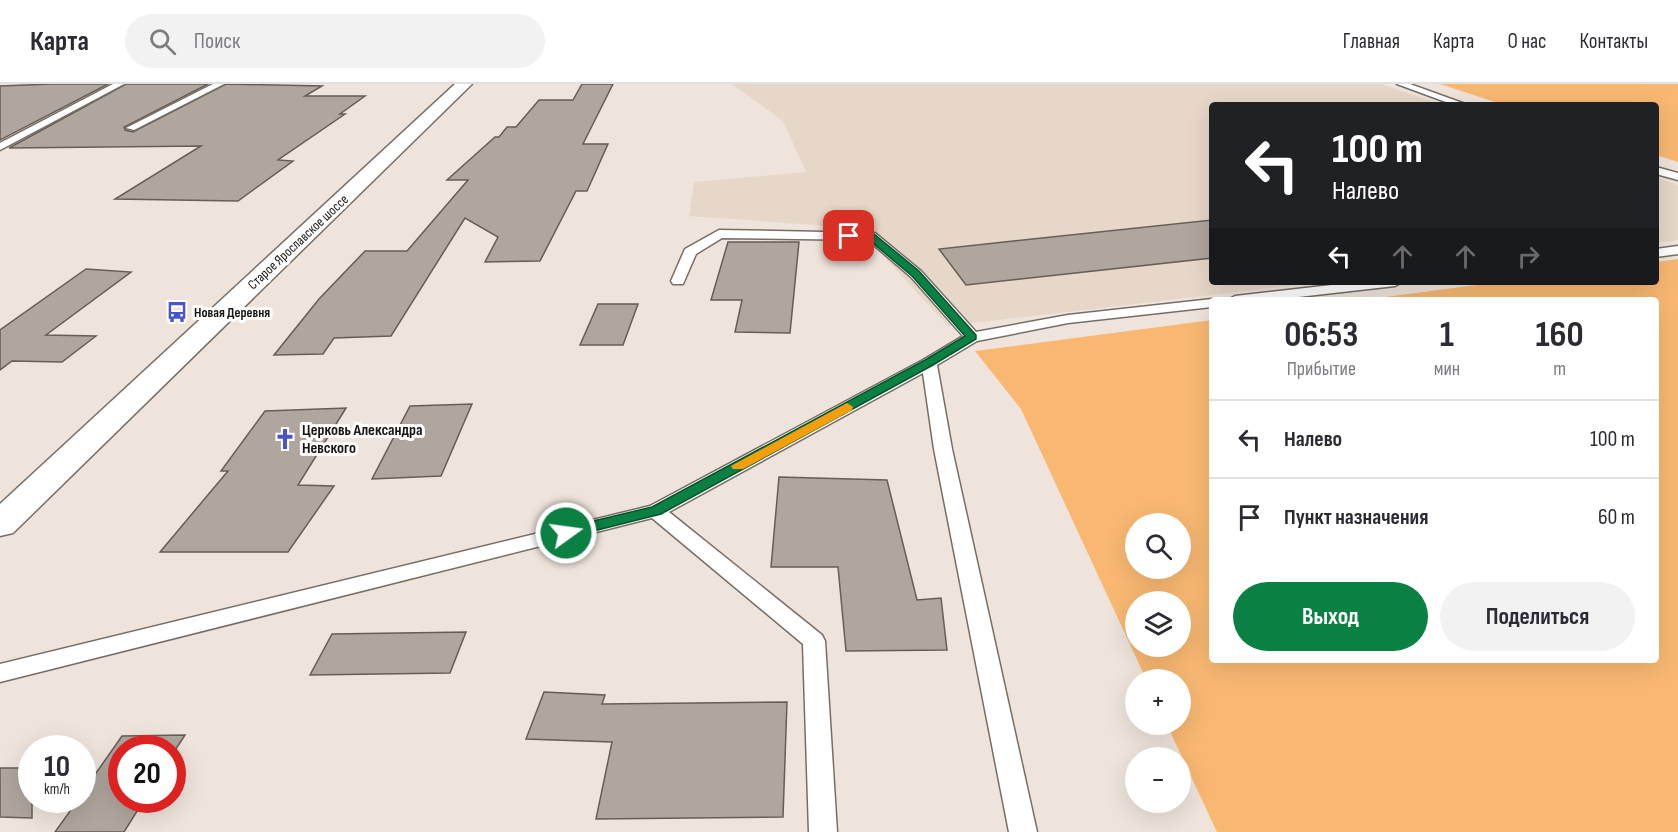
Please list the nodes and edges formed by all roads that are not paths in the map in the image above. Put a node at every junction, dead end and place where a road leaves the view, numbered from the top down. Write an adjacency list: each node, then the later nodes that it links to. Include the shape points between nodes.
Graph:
1 (120, 84): 7 (lane)
2 (220, 84): 6 (lane)
3 (464, 84): 19 (main road, Старое Ярославское шоссе)
4 (1401, 84): 5 (lane)
5 (1454, 102)
6 (131, 128)
7 (0, 147)
8 (1659, 171): 9 (lane)
9 (1678, 177)
10 (1676, 251): 11 (lane)
11 (1659, 253)
12 (678, 281): 16 (lane, via 690,252 719,234 871,236 916,274)
13 (1368, 285): 14 (lane)
14 (1262, 297)
15 (1209, 303): 16 (lane, via 1068,319)
16 (972, 337): 17 (lane)
17 (929, 363): 18 (lane); 22 (lane)
18 (656, 511): 20 (lane); 21 (lane, via 814,641)
19 (0, 524)
20 (0, 673)
21 (823, 832)
22 (1023, 832)

